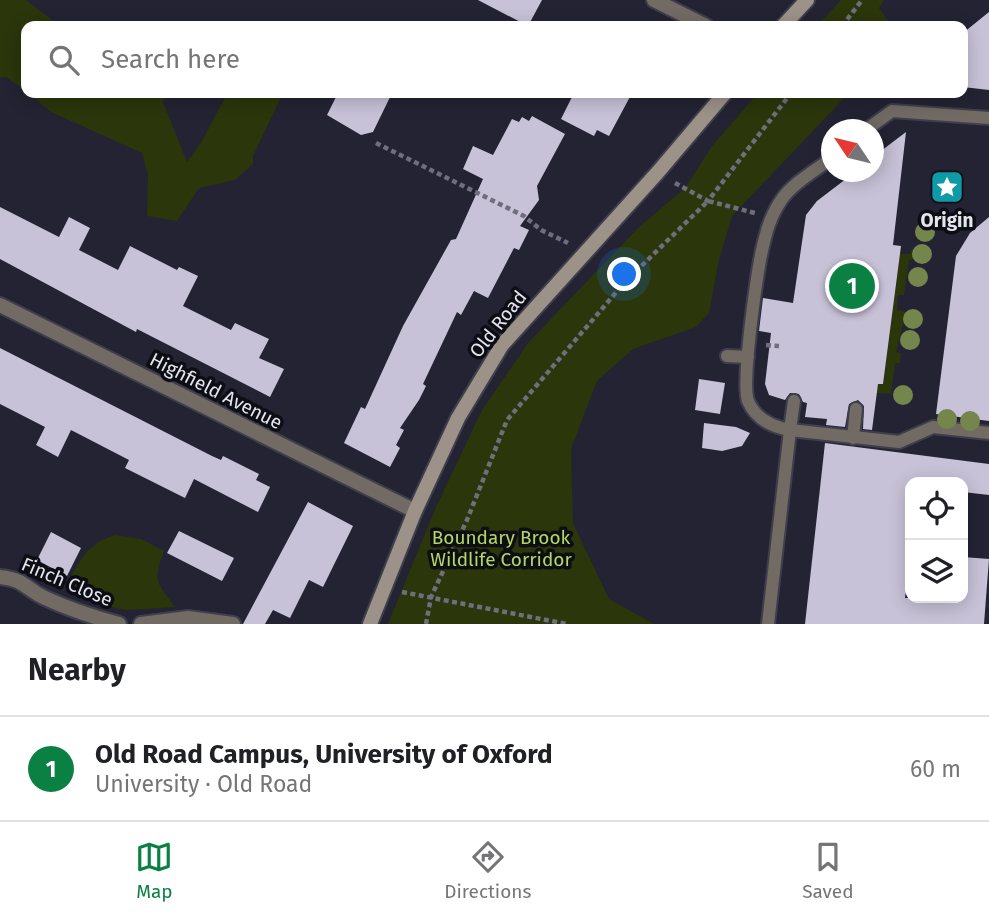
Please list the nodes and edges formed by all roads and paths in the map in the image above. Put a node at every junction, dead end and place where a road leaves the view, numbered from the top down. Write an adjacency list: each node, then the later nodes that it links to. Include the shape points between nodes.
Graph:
1 (654, 0): 4 (street)
2 (807, 0): 5 (street)
3 (862, 0): 6 (path)
4 (696, 21)
5 (788, 21)
6 (846, 21)
7 (721, 98): 16 (street, Old Road)
8 (787, 98): 14 (path)
9 (989, 118): 10 (lane, via 892,111)
10 (881, 119)
11 (376, 143): 16 (path, via 524,216)
12 (821, 166): 21 (lane, via 783,197 773,216 765,238)
13 (674, 183): 14 (path)
14 (708, 201): 15 (path); 30 (path, via 625,282 507,420)
15 (736, 209)
16 (583, 253): 27 (street, Old Road, via 502,345 479,380)
17 (0, 305): 27 (street, Highfield Avenue)
18 (765, 345): 19 (path)
19 (779, 346)
20 (727, 356): 21 (lane)
21 (748, 357): 24 (lane, via 744,390 750,405 773,427)
22 (794, 401): 24 (lane)
23 (856, 409): 26 (lane)
24 (790, 430): 26 (lane); 37 (lane)
25 (989, 433): 26 (lane, via 933,427 899,442)
26 (853, 438)
27 (415, 511): 34 (street, Old Road)
28 (0, 577): 31 (street, Finch Close, via 20,579 41,596)
29 (399, 596): 30 (path, via 402,592)
30 (431, 597): 35 (path); 36 (path)
31 (119, 624)
32 (141, 624): 33 (street, via 188,618)
33 (233, 624)
34 (370, 624)
35 (426, 624)
36 (566, 624)
37 (768, 624)

